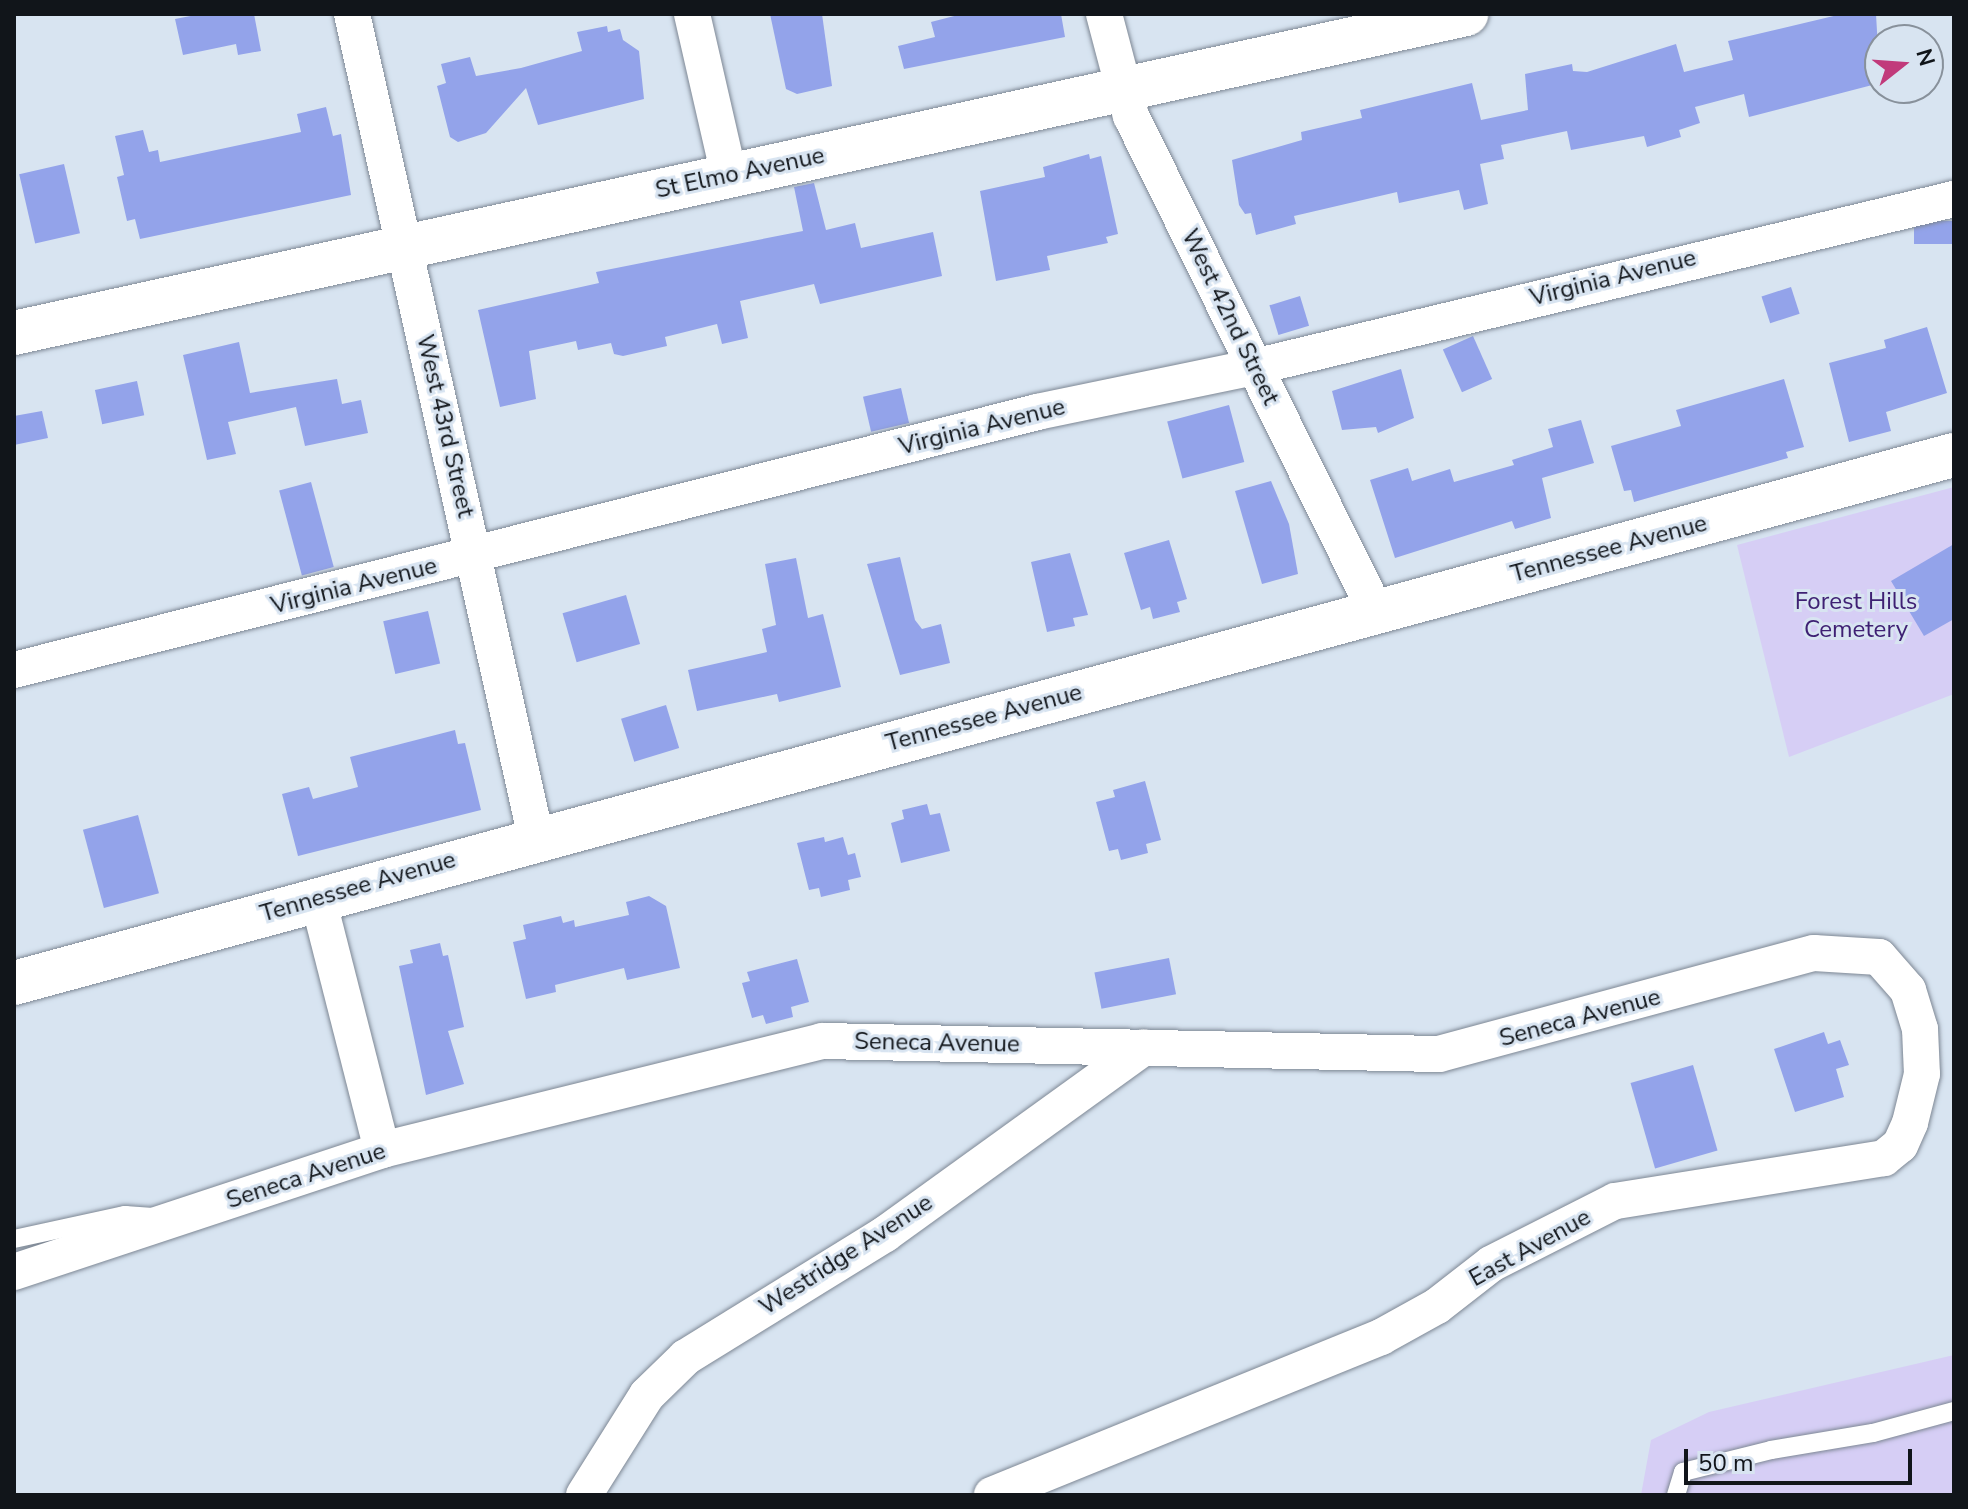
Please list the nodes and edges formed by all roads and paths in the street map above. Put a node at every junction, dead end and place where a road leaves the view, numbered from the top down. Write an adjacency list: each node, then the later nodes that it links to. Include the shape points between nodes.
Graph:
1 (352, 14): 8 (street, West 43rd Street)
2 (692, 14): 6 (street)
3 (1104, 14): 5 (street, West 42nd Street)
4 (1466, 14): 5 (street, St Elmo Avenue)
5 (1122, 89): 6 (street, St Elmo Avenue); 10 (street, West 42nd Street)
6 (729, 175): 8 (street, St Elmo Avenue)
7 (1954, 199): 10 (street, Virginia Avenue)
8 (405, 246): 9 (street, St Elmo Avenue); 12 (street, West 43rd Street)
9 (14, 333)
10 (1254, 367): 12 (street, Virginia Avenue, via 1037,412); 13 (street, West 42nd Street)
11 (1954, 455): 13 (street, Tennessee Avenue)
12 (475, 556): 14 (street, Virginia Avenue); 15 (street, West 43rd Street)
13 (1376, 612): 15 (street, Tennessee Avenue)
14 (14, 670)
15 (536, 838): 16 (street, Tennessee Avenue)
16 (318, 899): 18 (street, Tennessee Avenue); 20 (street)
17 (1879, 957): 19 (street, Seneca Avenue, via 1814,953 1439,1054); 26 (street, East Avenue, via 1908,990 1920,1029 1922,1074 1910,1123 1900,1145 1884,1158 1615,1201 1491,1264 1437,1306 1381,1337)
18 (14, 983)
19 (1144, 1047): 20 (street, Seneca Avenue, via 822,1041); 25 (street, Westridge Avenue, via 885,1234 686,1357 647,1395)
20 (382, 1150): 21 (street, Seneca Avenue)
21 (176, 1218): 22 (lane, via 125,1215); 23 (street, Seneca Avenue)
22 (14, 1239)
23 (14, 1272)
24 (1954, 1411): 27 (lane, via 1683,1472)
25 (584, 1495)
26 (992, 1495)
27 (1676, 1495)

